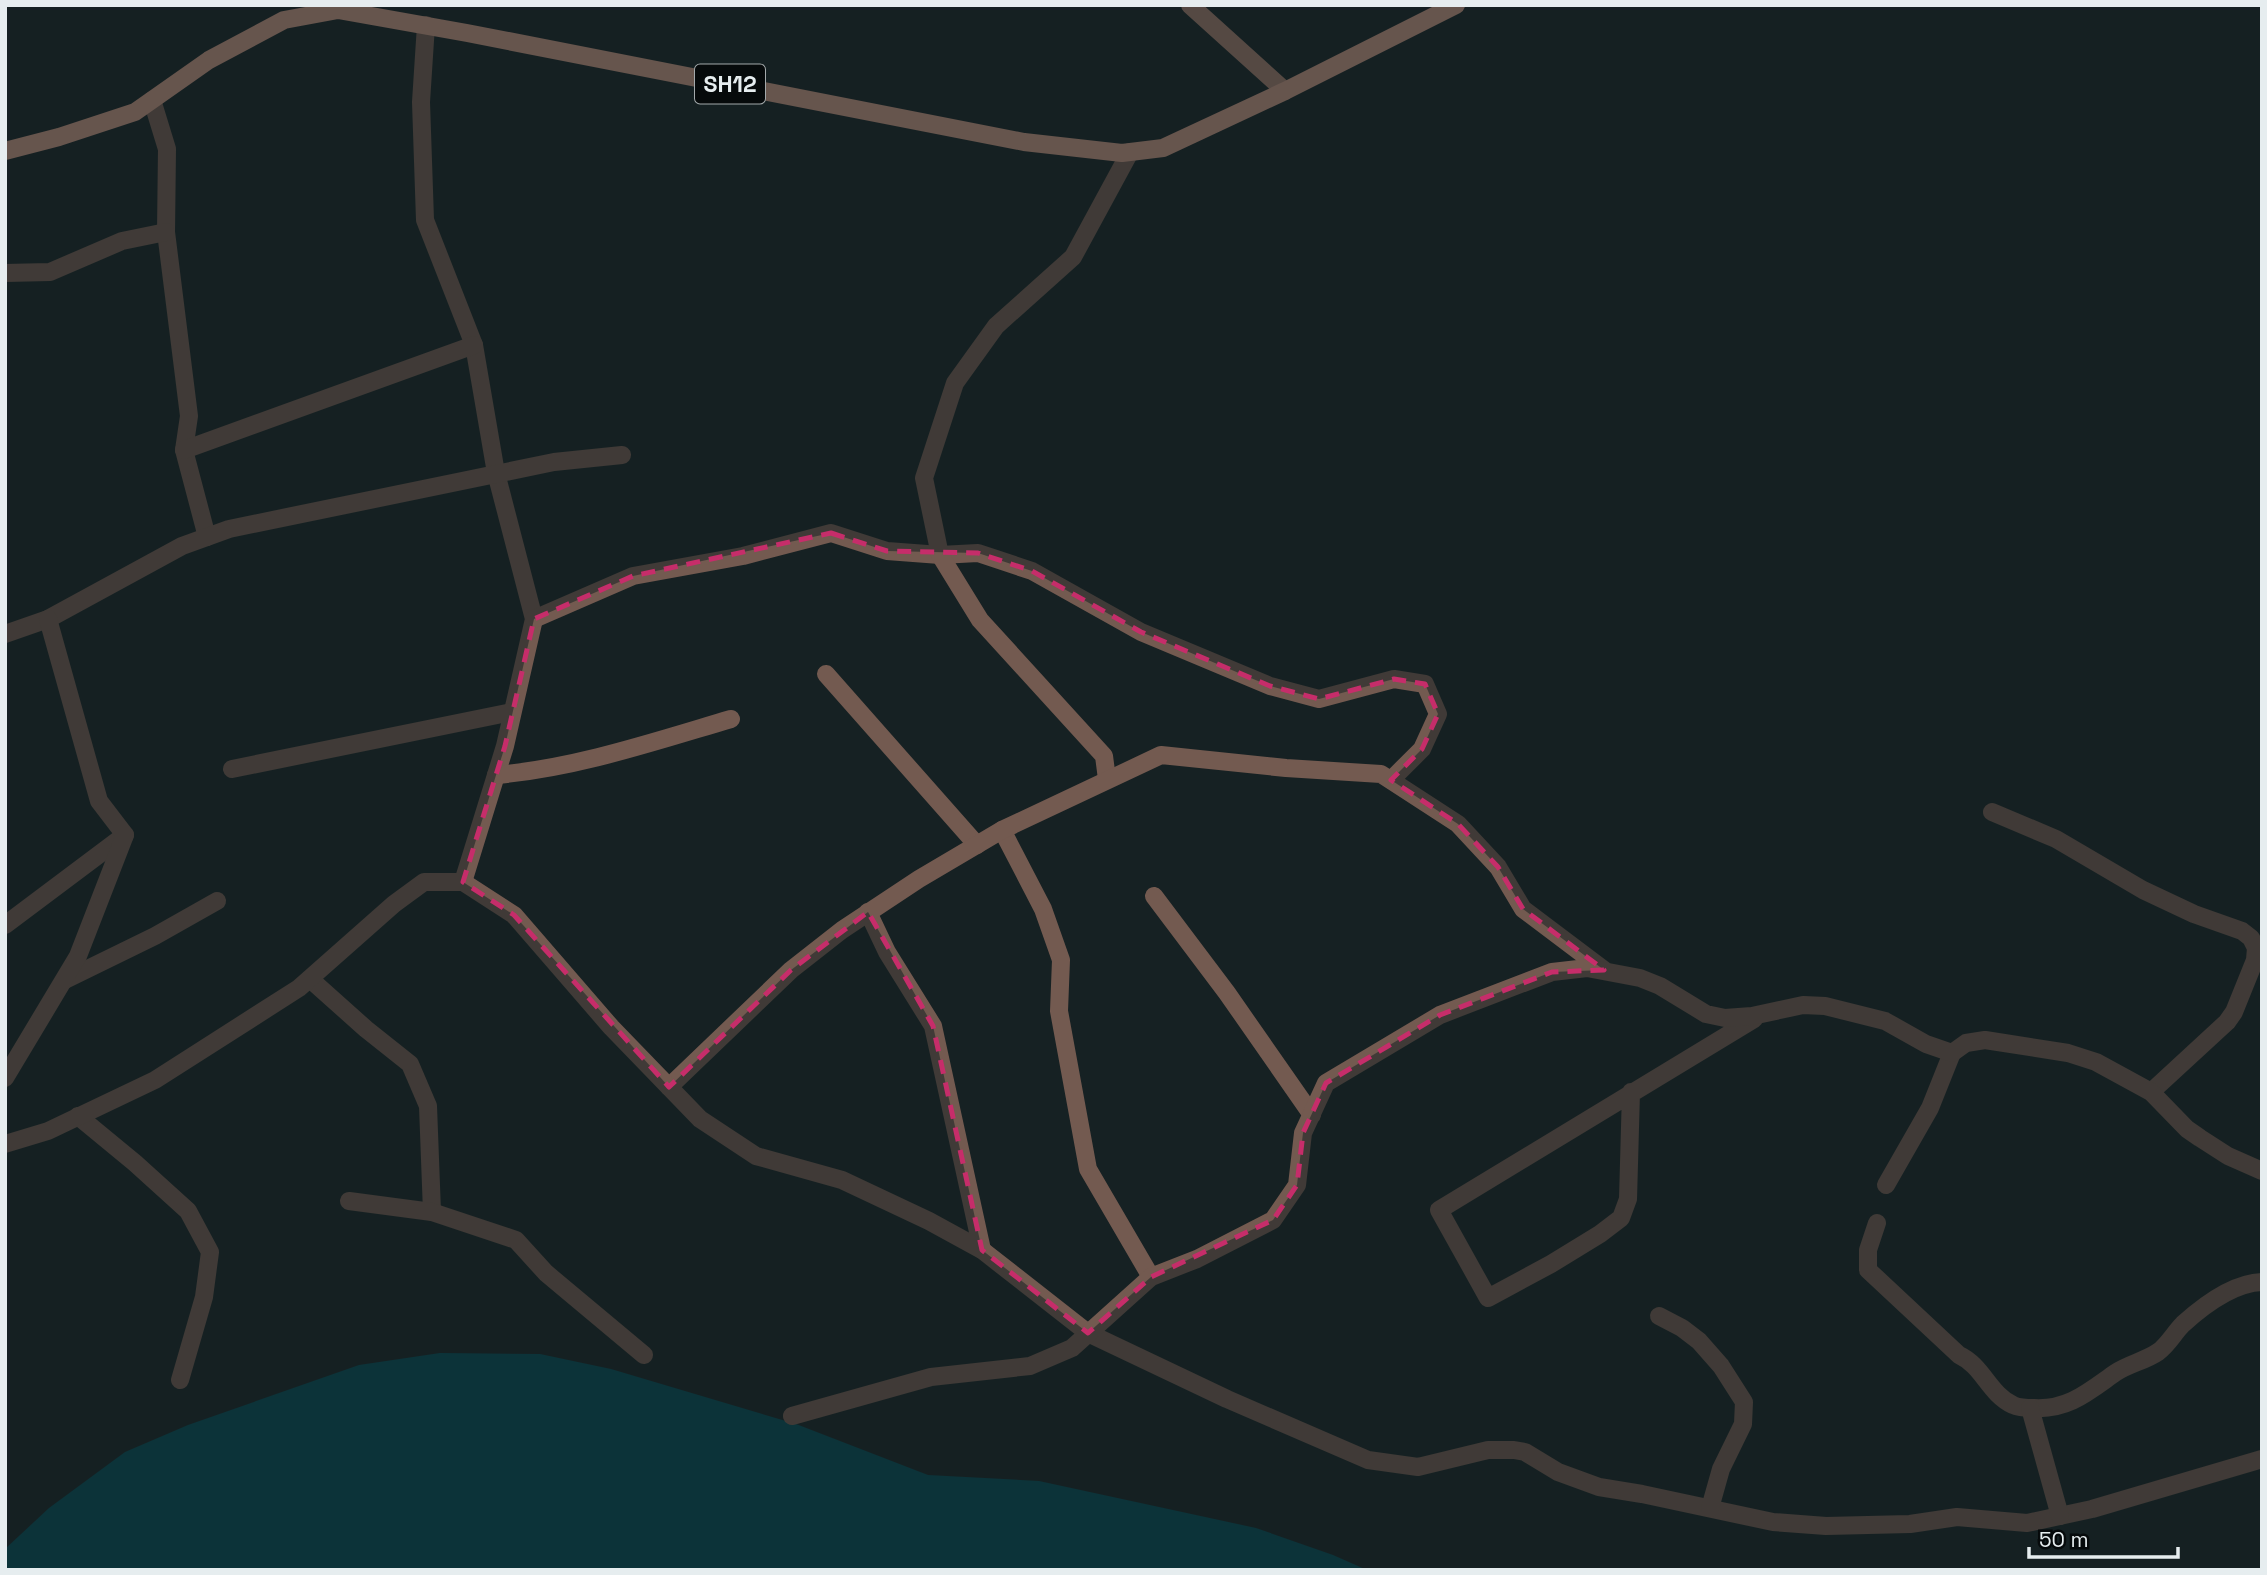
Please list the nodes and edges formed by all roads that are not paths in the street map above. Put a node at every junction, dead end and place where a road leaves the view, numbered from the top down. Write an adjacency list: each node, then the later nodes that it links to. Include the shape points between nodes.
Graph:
1 (1190, 5): 4 (street)
2 (1456, 5): 4 (main road, SH12)
3 (426, 25): 5 (main road, SH12, via 338,10 284,20 209,60); 7 (main road, SH12, via 1024,142); 10 (street, via 421,102 425,220)
4 (1285, 91): 7 (main road, SH12, via 1163,148)
5 (152, 100): 6 (main road, SH12, via 135,112); 8 (street, via 167,149)
6 (5, 151)
7 (1130, 152): 15 (street, via 1073,257 996,326 955,383 924,478)
8 (166, 232): 9 (street, via 122,241 50,272); 11 (street, via 189,416)
9 (5, 273)
10 (474, 345): 11 (street); 13 (street)
11 (184, 450): 14 (street)
12 (622, 455): 13 (street, via 554,461)
13 (496, 473): 14 (street); 17 (street)
14 (207, 537): 16 (street)
15 (940, 555): 17 (street, via 887,551 831,533 743,556 633,576); 24 (street, via 979,620 1104,756); 25 (street, via 978,553 1032,571 1141,632 1270,686 1319,699 1394,679 1425,684 1438,713 1422,749)
16 (48, 619): 18 (street); 28 (street, via 99,801)
17 (534, 619): 20 (street)
18 (5, 634)
19 (826, 674): 29 (street)
20 (512, 712): 22 (street); 23 (street)
21 (731, 719): 23 (street, via 611,755 535,772)
22 (232, 769)
23 (496, 775): 30 (street)
24 (1107, 779): 25 (street, via 1161,755 1381,774); 27 (street)
25 (1391, 780): 35 (street, via 1458,824 1498,867 1523,909)
26 (1992, 812): 43 (street, via 2038,830 2193,914 2242,931 2253,942 2257,953 2234,1012)
27 (1002, 830): 29 (street); 53 (street, via 1043,909 1061,960 1059,1011 1088,1169)
28 (125, 835): 34 (street); 37 (street, via 79,956)
29 (977, 845): 33 (street)
30 (463, 882): 36 (street, via 424,882); 41 (street, via 514,915)
31 (1154, 896): 44 (street)
32 (217, 901): 37 (street)
33 (868, 912): 41 (street, via 791,970); 52 (street, via 933,1026)
34 (5, 925)
35 (1604, 970): 38 (street, via 1647,980 1706,1014 1737,1018); 44 (street, via 1552,972 1440,1015 1326,1083)
36 (310, 979): 45 (street, via 155,1080); 50 (street, via 410,1064 428,1106)
37 (63, 981): 40 (street)
38 (1762, 1014): 39 (street, via 1803,1005 1843,1010 1898,1027); 42 (street)
39 (1952, 1053): 43 (street, via 1966,1043 1985,1040 2068,1053 2095,1062); 48 (street, via 1930,1108)
40 (5, 1078)
41 (669, 1087): 52 (street, via 700,1119 756,1156 842,1180)
42 (1631, 1092): 42 (street, via 1628,1199 1621,1218 1488,1298 1439,1210)
43 (2151, 1093): 47 (street, via 2200,1138)
44 (1312, 1115): 53 (street, via 1303,1133 1297,1185 1273,1220)
45 (78, 1116): 46 (street); 58 (street, via 188,1211 210,1252 204,1297)
46 (5, 1144)
47 (2262, 1171)
48 (1886, 1185)
49 (349, 1201): 50 (street)
50 (432, 1212): 57 (street, via 516,1240 546,1273)
51 (1877, 1223): 59 (street, via 1868,1250 1868,1270 1959,1355 1970,1360 1995,1393 2014,1406)
52 (982, 1250): 56 (street)
53 (1151, 1277): 56 (street)
54 (2262, 1282): 59 (street, via 2237,1286 2219,1297 2183,1324 2159,1352 2115,1373 2075,1401 2056,1408)
55 (1659, 1316): 62 (street, via 1699,1341 1744,1402 1742,1424 1721,1469)
56 (1088, 1333): 60 (street, via 1072,1348 1030,1366 932,1377); 62 (street, via 1368,1460 1418,1467 1488,1450 1514,1450 1583,1483)
57 (644, 1355)
58 (180, 1380)
59 (2030, 1408): 63 (street)
60 (792, 1416)
61 (2262, 1459): 63 (street)
62 (1710, 1508): 63 (street, via 1773,1522 1826,1527 1957,1517 2016,1524)
63 (2060, 1516)

